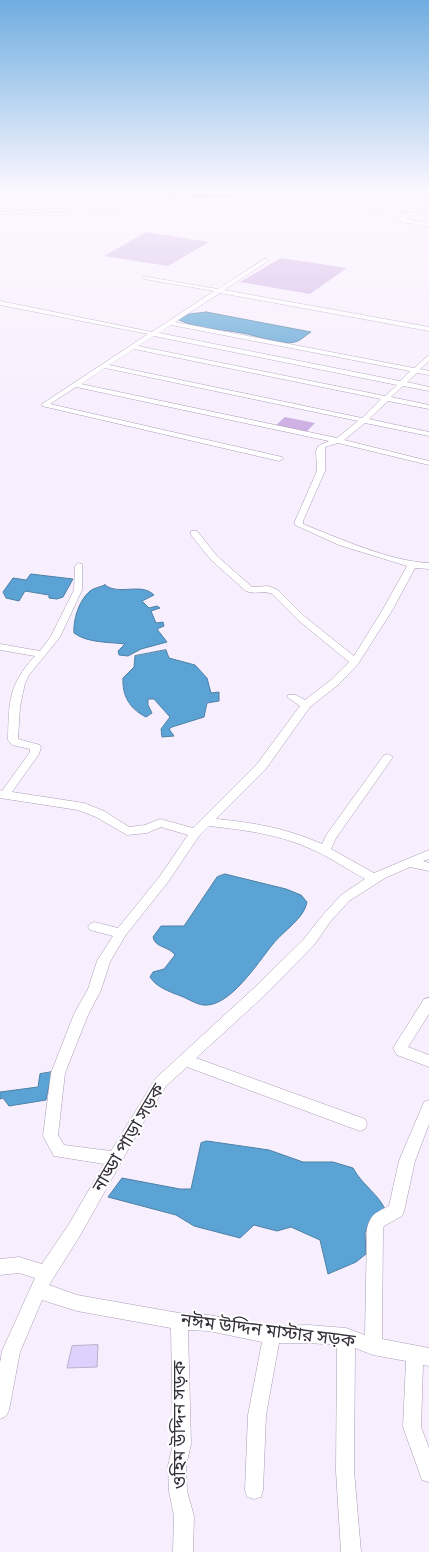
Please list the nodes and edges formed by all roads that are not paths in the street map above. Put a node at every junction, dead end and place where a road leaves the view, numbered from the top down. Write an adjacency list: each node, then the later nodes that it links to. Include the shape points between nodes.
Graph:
1 (261, 263): 3 (street)
2 (144, 277): 3 (street)
3 (218, 291): 5 (street); 6 (street)
4 (0, 303): 7 (street)
5 (170, 323): 7 (street); 11 (street)
6 (429, 329)
7 (154, 333): 8 (street); 13 (street)
8 (133, 347): 10 (street); 16 (street)
9 (429, 356): 11 (street)
10 (104, 366): 14 (street); 18 (street)
11 (414, 370): 12 (street); 13 (street)
12 (429, 373)
13 (402, 383): 15 (street); 16 (street)
14 (75, 385): 20 (street); 21 (street, via 44,405)
15 (429, 389)
16 (386, 398): 17 (street); 18 (street)
17 (429, 407)
18 (364, 420): 19 (street); 20 (street)
19 (429, 434)
20 (338, 441): 22 (street); 24 (street, via 328,442 322,446 321,471 298,525 342,543)
21 (279, 459)
22 (429, 463)
23 (194, 533): 29 (street, via 214,558 249,589 268,589 276,592 301,618)
24 (412, 565): 26 (street); 29 (street)
25 (79, 566): 28 (street, via 78,590 55,637)
26 (429, 566)
27 (0, 647): 28 (street)
28 (42, 654): 33 (street, via 23,675 17,689 13,728 13,740 36,747 35,752)
29 (355, 662): 31 (street)
30 (292, 697): 31 (street)
31 (306, 705): 34 (street, via 261,767)
32 (388, 757): 36 (street, via 331,837)
33 (3, 794): 35 (street, via 80,806 100,814 127,831 147,829 160,823)
34 (207, 822): 35 (street); 36 (street, via 244,826)
35 (195, 833): 42 (street, via 164,880)
36 (325, 850): 40 (street)
37 (429, 854): 38 (street, নাড্ডা পাড়া সড়ক)
38 (411, 863): 39 (street); 40 (street, নাড্ডা পাড়া সড়ক)
39 (429, 867)
40 (374, 879): 44 (street, নাড্ডা পাড়া সড়ক, via 345,898 309,942)
41 (94, 927): 42 (street)
42 (121, 933): 48 (street, via 104,961 58,1073 50,1136 59,1151)
43 (429, 1003): 45 (street, via 400,1048)
44 (185, 1060): 47 (street); 48 (street, নাড্ডা পাড়া সড়ক, via 161,1082)
45 (429, 1061)
46 (429, 1106): 55 (street, via 407,1161 396,1211 377,1221 375,1229)
47 (360, 1124)
48 (116, 1159): 50 (street, নাড্ডা পাড়া সড়ক)
49 (0, 1267): 50 (street, via 19,1265)
50 (46, 1273): 51 (street, নাড্ডা পাড়া সড়ক)
51 (38, 1290): 52 (street, নঈম উদ্দিন মাস্টার সড়ক, via 77,1303); 57 (street, নাড্ডা পাড়া সড়ক, via 11,1351)
52 (179, 1321): 53 (street, নঈম উদ্দিন মাস্টার সড়ক, via 208,1323); 60 (street, ওহিম উদ্দিন সড়ক, via 182,1444 177,1466 178,1491 184,1516)
53 (272, 1335): 54 (street, নঈম উদ্দিন মাস্টার সড়ক); 59 (street, via 257,1415)
54 (346, 1337): 55 (street, নঈম উদ্দিন মাস্টার সড়ক); 61 (street, via 345,1470)
55 (373, 1346): 56 (street, নঈম উদ্দিন মাস্টার সড়ক)
56 (422, 1355): 58 (street, via 412,1427)
57 (0, 1410)
58 (429, 1473)
59 (254, 1490)
60 (183, 1552)
61 (351, 1552)

